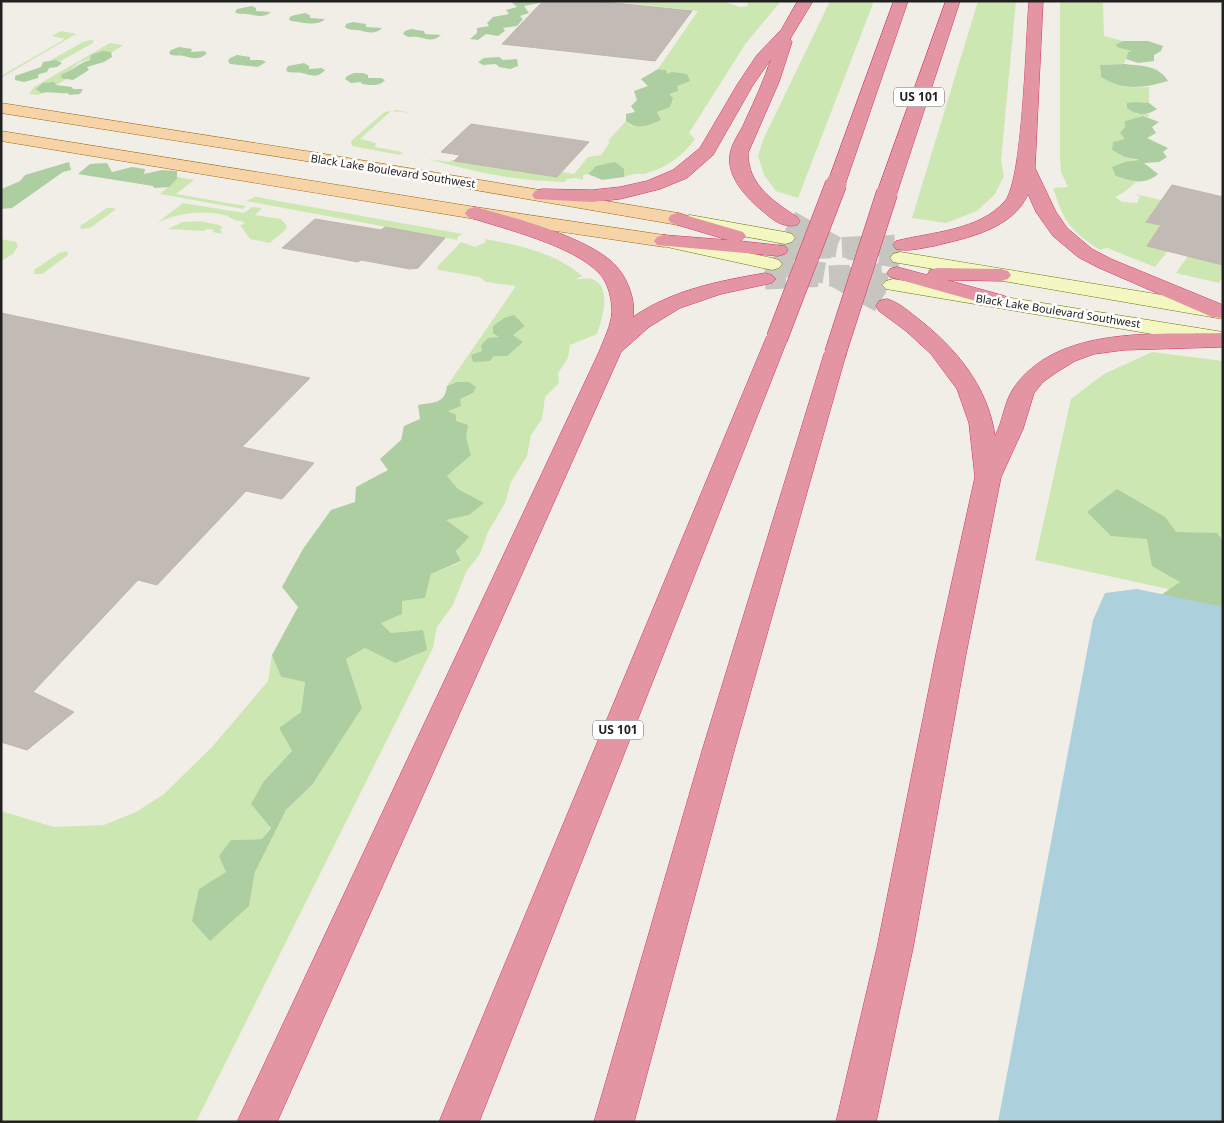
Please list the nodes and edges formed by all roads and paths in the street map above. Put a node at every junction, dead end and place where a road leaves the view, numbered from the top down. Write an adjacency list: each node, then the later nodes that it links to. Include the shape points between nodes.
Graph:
1 (806, 1): 5 (highway)
2 (901, 1): 24 (highway, US 101, bridge, via 777,338)
3 (953, 1): 25 (highway, US 101, bridge, via 886,193 835,354 718,751)
4 (1036, 1): 8 (highway)
5 (787, 33): 9 (highway, via 763,58 744,85 707,151 680,174 620,193); 12 (highway, via 769,88 739,154 744,178)
6 (1, 108): 9 (main road, Black Lake Boulevard Southwest)
7 (1, 136): 10 (main road)
8 (1026, 168): 14 (highway, via 1012,204 995,216 974,228); 19 (highway, via 1046,212 1060,232 1079,248 1104,263)
9 (542, 195): 11 (main road, Black Lake Boulevard Southwest)
10 (475, 213): 13 (main road); 21 (highway, via 565,244 605,267 616,282 622,318)
11 (678, 219): 12 (street, Black Lake Boulevard Southwest); 13 (highway, via 778,250)
12 (788, 230)
13 (664, 241): 15 (street)
14 (901, 252): 16 (street, Black Lake Boulevard Southwest)
15 (768, 271): 21 (highway, via 669,305 645,319)
16 (1001, 274): 18 (highway, via 897,273); 19 (street, Black Lake Boulevard Southwest)
17 (890, 296): 18 (street, Black Lake Boulevard Southwest); 22 (highway, via 943,352 962,380 978,414)
18 (997, 301): 20 (street, Black Lake Boulevard Southwest)
19 (1221, 312)
20 (1223, 339): 22 (highway, via 1124,343 1090,348 1067,356 1035,377 1023,392 1011,430)
21 (610, 352): 23 (highway)
22 (988, 478): 26 (highway, via 950,654 895,948)
23 (257, 1122)
24 (459, 1122)
25 (614, 1122)
26 (856, 1122)

